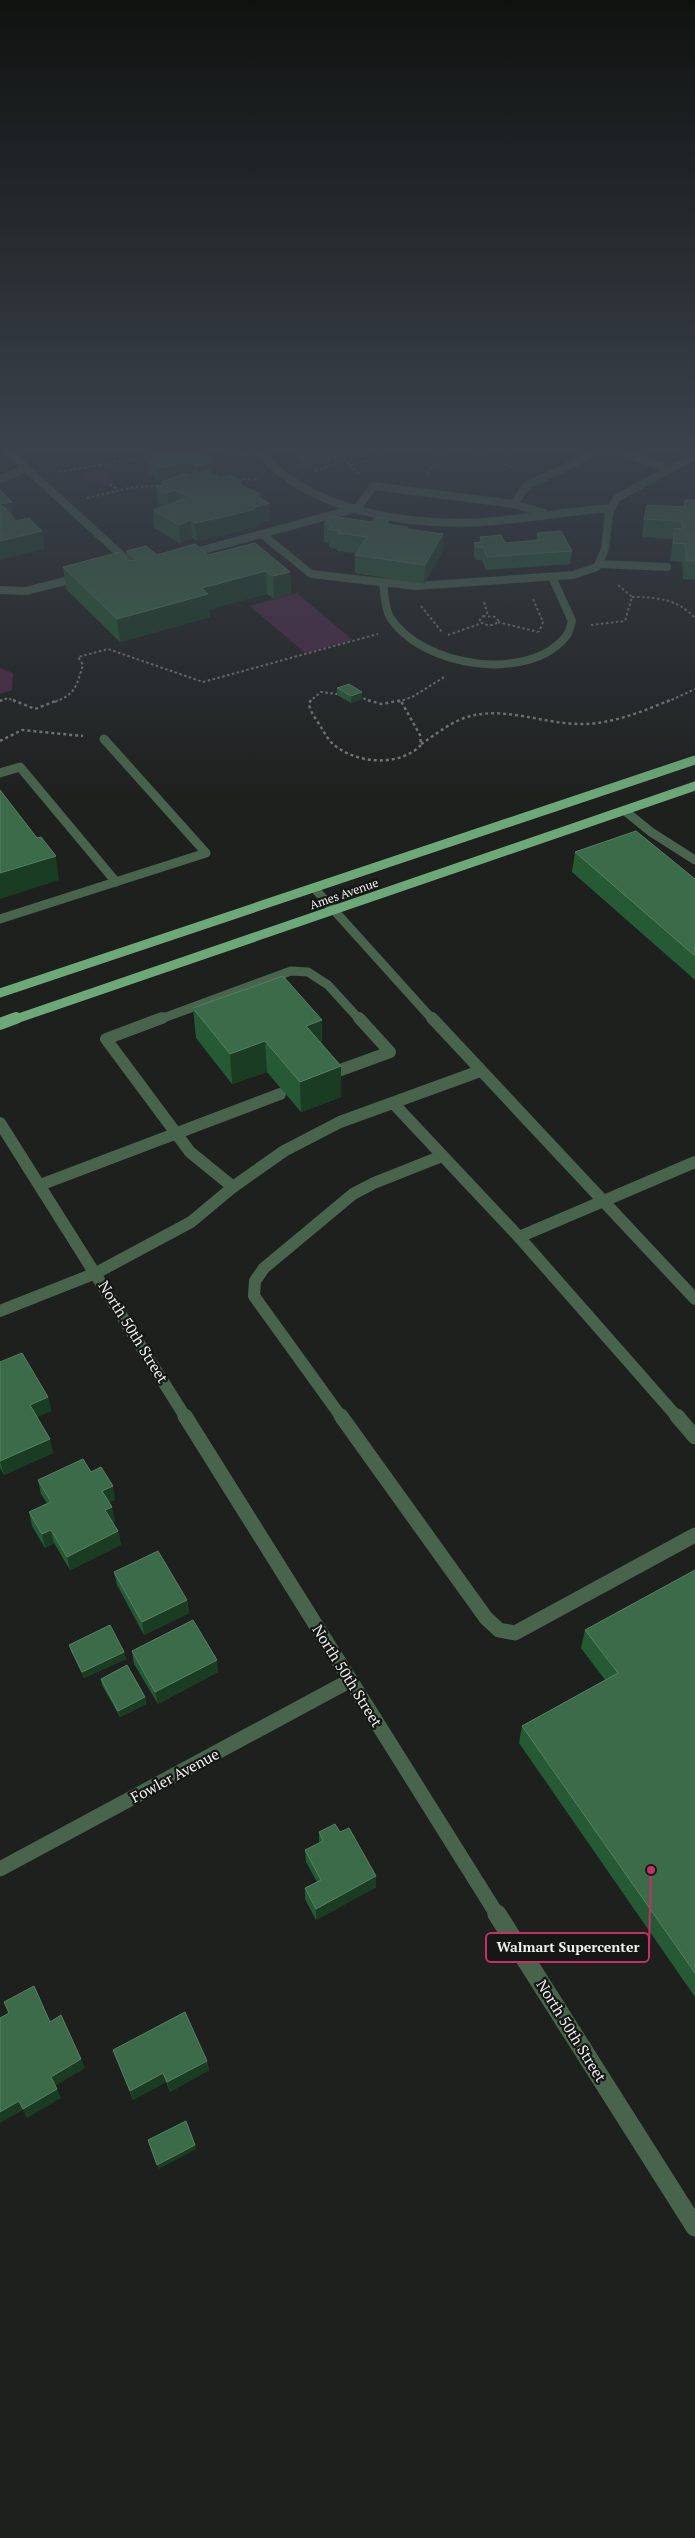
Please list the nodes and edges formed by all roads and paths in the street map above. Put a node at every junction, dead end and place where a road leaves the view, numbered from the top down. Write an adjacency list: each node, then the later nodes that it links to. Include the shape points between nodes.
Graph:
1 (300, 565): 9 (street, via 311,574)
2 (598, 565): 7 (street, via 588,572)
3 (612, 565): 12 (path, via 614,581)
4 (638, 565): 5 (street)
5 (667, 567)
6 (93, 574): 11 (street, via 26,591)
7 (552, 577): 8 (street); 16 (street, via 572,621)
8 (523, 579): 10 (street); 18 (path, via 541,613 543,622)
9 (384, 583): 10 (street); 17 (street, via 389,616)
10 (416, 586): 19 (path, via 424,612)
11 (0, 590)
12 (632, 597): 13 (path, via 668,600); 16 (path, via 625,621 609,625)
13 (695, 618)
14 (498, 622): 15 (path, via 491,625); 15 (path, via 497,618 489,616 479,619); 18 (path)
15 (482, 623): 19 (path)
16 (570, 625): 22 (street, via 567,635 553,650 537,657 515,663)
17 (398, 628): 22 (street, via 429,652); 26 (path, via 203,682 108,649 78,658 83,665 70,696 35,709 8,698)
18 (538, 632): 20 (path)
19 (447, 636): 21 (path)
20 (532, 637)
21 (454, 640)
22 (464, 661): 27 (path, via 419,695)
23 (348, 689): 30 (path, via 336,694 327,691 316,695 308,706 338,747 371,760 400,759)
24 (695, 689): 30 (path, via 630,714 587,723 499,715 470,716 453,723)
25 (354, 693): 27 (path, via 374,704)
26 (0, 701)
27 (401, 701): 30 (path, via 421,737)
28 (104, 739): 29 (path, via 22,730); 36 (street, via 206,853)
29 (0, 741)
30 (421, 745)
31 (695, 760): 37 (main road, Ames Avenue)
32 (0, 773): 36 (street, via 20,767)
33 (695, 786): 34 (main road, Ames Avenue)
34 (625, 811): 35 (street); 38 (main road, Ames Avenue)
35 (695, 860)
36 (116, 882): 39 (street)
37 (314, 888): 38 (street); 40 (main road, Ames Avenue)
38 (335, 911): 41 (main road, Ames Avenue); 42 (street)
39 (0, 919)
40 (0, 993)
41 (0, 1024)
42 (480, 1071): 45 (street); 53 (street)
43 (327, 1075): 47 (street, via 390,1052 328,985 308,972 291,971 106,1038)
44 (280, 1094): 47 (street)
45 (394, 1104): 49 (street); 52 (street, via 340,1122 308,1138)
46 (0, 1123): 48 (street, North 50th Street)
47 (175, 1133): 51 (street); 52 (street, via 190,1152)
48 (5, 1142): 51 (street, North 50th Street)
49 (442, 1156): 54 (street); 59 (street, via 374,1182 354,1194 264,1268 255,1281 254,1296 480,1610 499,1630 514,1633)
50 (695, 1162): 53 (street)
51 (40, 1184): 55 (street, North 50th Street)
52 (233, 1187): 55 (street, via 191,1222)
53 (604, 1201): 54 (street); 56 (street)
54 (519, 1237): 58 (street)
55 (96, 1273): 57 (street); 60 (street, North 50th Street)
56 (695, 1299)
57 (0, 1311)
58 (695, 1437)
59 (695, 1535)
60 (349, 1681): 61 (street, Fowler Avenue); 62 (street, North 50th Street)
61 (0, 1869)
62 (695, 2227)

